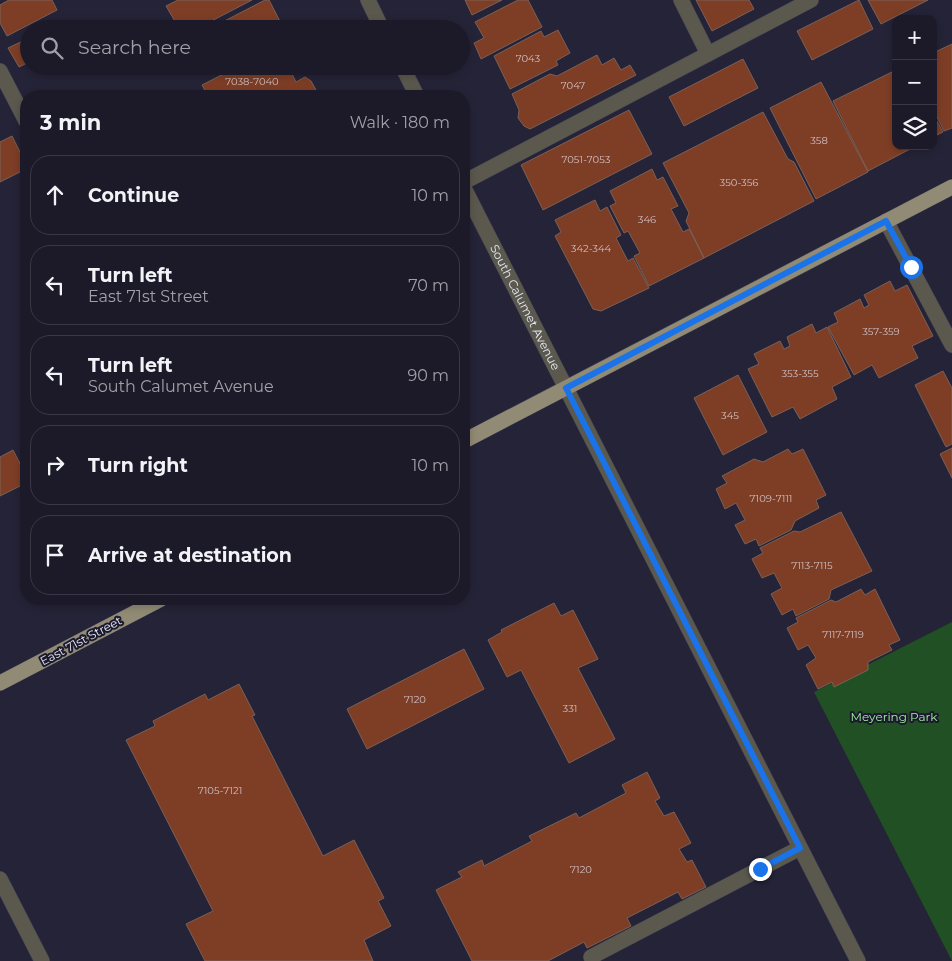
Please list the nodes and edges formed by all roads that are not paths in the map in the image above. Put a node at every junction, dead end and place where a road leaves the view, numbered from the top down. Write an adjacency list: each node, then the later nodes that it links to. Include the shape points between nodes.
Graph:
1 (368, 0): 4 (street)
2 (681, 0): 5 (street)
3 (812, 0): 5 (street)
4 (378, 20)
5 (708, 54): 10 (street)
6 (0, 71): 9 (street)
7 (406, 75): 8 (street)
8 (414, 90)
9 (20, 109)
10 (470, 179)
11 (952, 187): 13 (main road)
12 (470, 200): 15 (street, South Calumet Avenue)
13 (886, 221): 14 (street); 15 (main road)
14 (952, 345)
15 (566, 388): 16 (main road); 19 (street, South Calumet Avenue)
16 (470, 438)
17 (150, 605): 18 (main road, East 71st Street)
18 (0, 683)
19 (800, 848): 22 (street, via 591,957); 23 (street, South Calumet Avenue)
20 (0, 879): 21 (street)
21 (42, 961)
22 (593, 961)
23 (858, 961)

